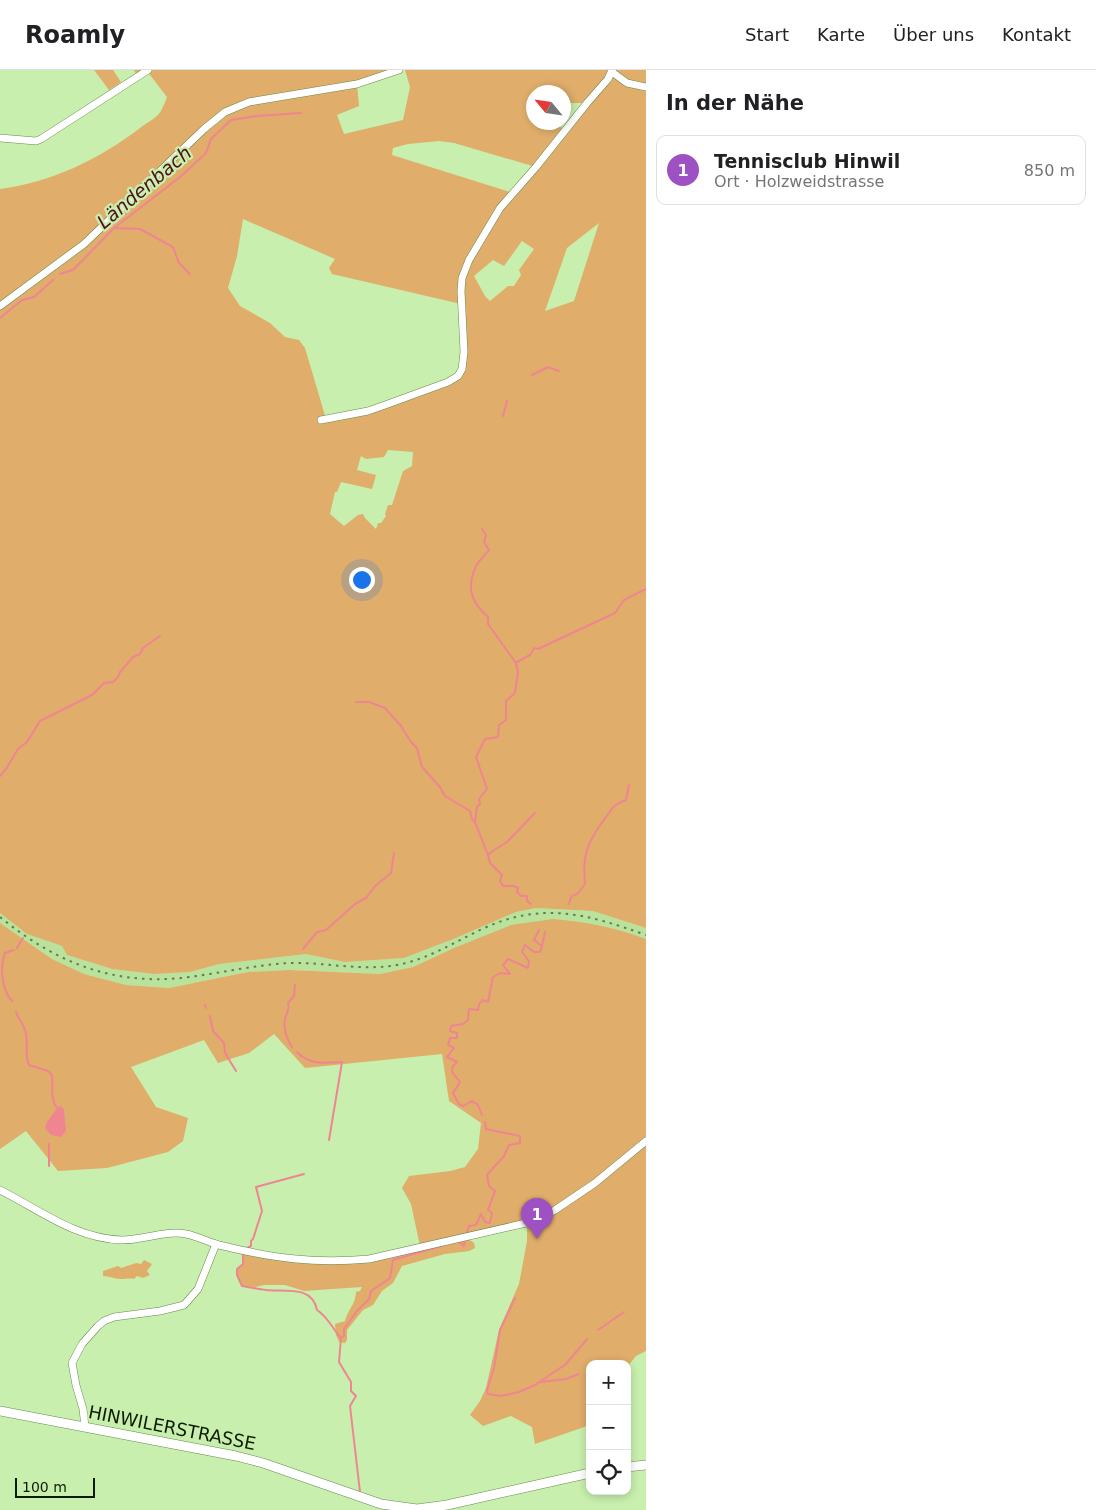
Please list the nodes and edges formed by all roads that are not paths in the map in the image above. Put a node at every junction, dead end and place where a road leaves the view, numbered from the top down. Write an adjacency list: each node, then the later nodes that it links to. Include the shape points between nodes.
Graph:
1 (148, 70): 5 (street, via 44,138 36,141)
2 (399, 70): 6 (street, via 357,84 249,102 225,112 84,244)
3 (612, 71): 4 (street, via 627,83); 7 (street, via 500,208 469,260 462,278 464,352 458,376 385,406)
4 (646, 87)
5 (0, 138)
6 (0, 306)
7 (321, 420)
8 (646, 1141): 10 (street, via 595,1183 535,1221 369,1259 304,1261)
9 (0, 1190): 10 (street, via 67,1227 94,1236 124,1240 175,1232)
10 (216, 1244): 12 (street, via 200,1286 184,1304 160,1311 114,1317 98,1326 82,1344 72,1363)
11 (0, 1411): 12 (main road, HINWILERSTRASSE)
12 (85, 1427): 16 (main road, HINWILERSTRASSE, via 236,1456 381,1504)
13 (646, 1465): 14 (main road)
14 (631, 1467)
15 (586, 1474): 16 (main road, HINWILERSTRASSE)
16 (418, 1510)

